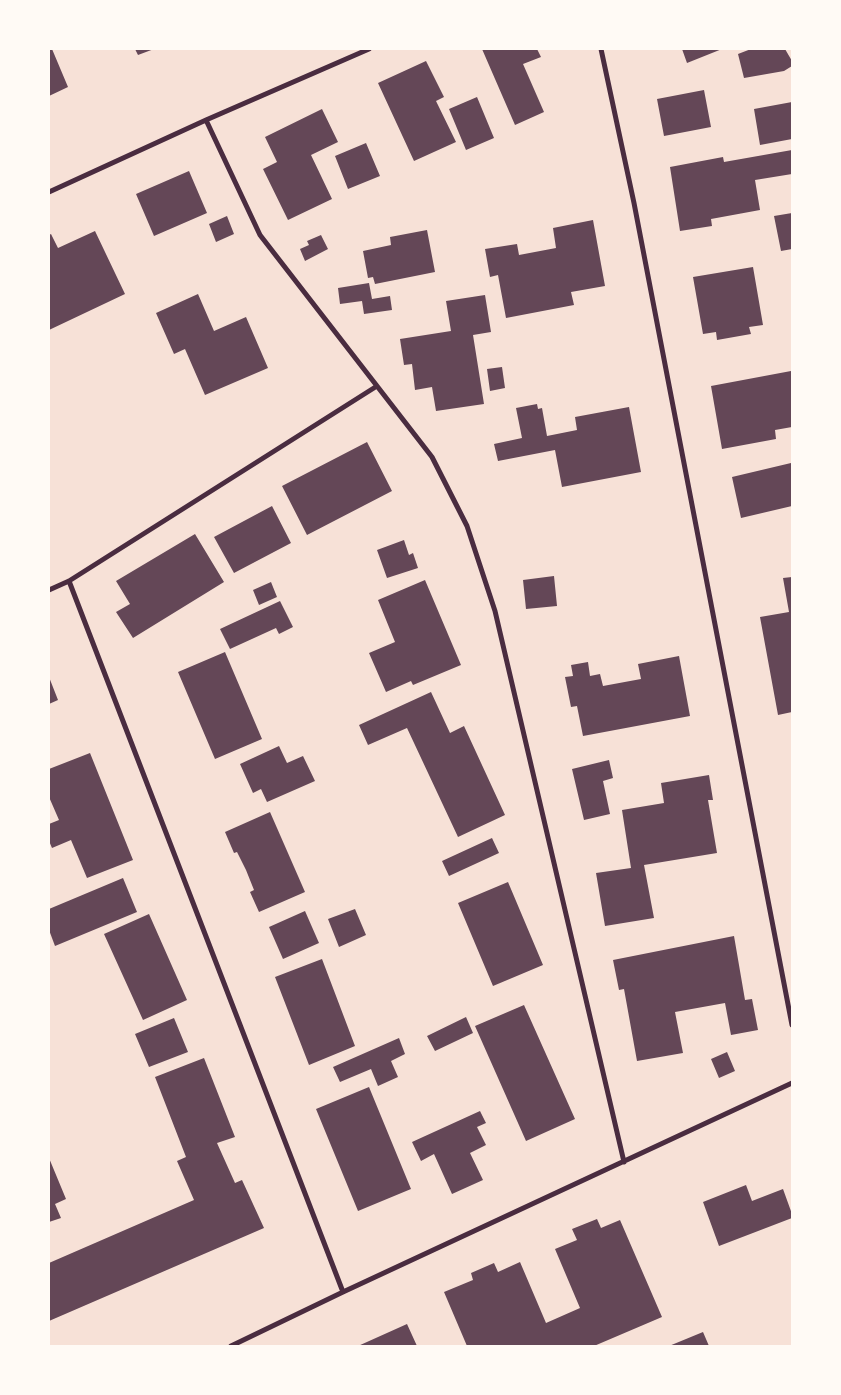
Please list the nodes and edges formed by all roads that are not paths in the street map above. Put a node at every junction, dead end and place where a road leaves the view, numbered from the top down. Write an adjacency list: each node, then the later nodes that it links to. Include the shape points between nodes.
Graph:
1 (369, 49): 3 (street)
2 (601, 49): 8 (street, via 634,203)
3 (206, 120): 4 (street); 5 (street, via 260,235)
4 (49, 192)
5 (377, 386): 6 (street); 10 (street, via 432,457 467,526 495,612)
6 (69, 581): 7 (street); 11 (street)
7 (49, 590)
8 (792, 1025)
9 (792, 1083): 10 (street)
10 (624, 1162): 11 (street)
11 (343, 1292): 12 (street)
12 (231, 1346)

